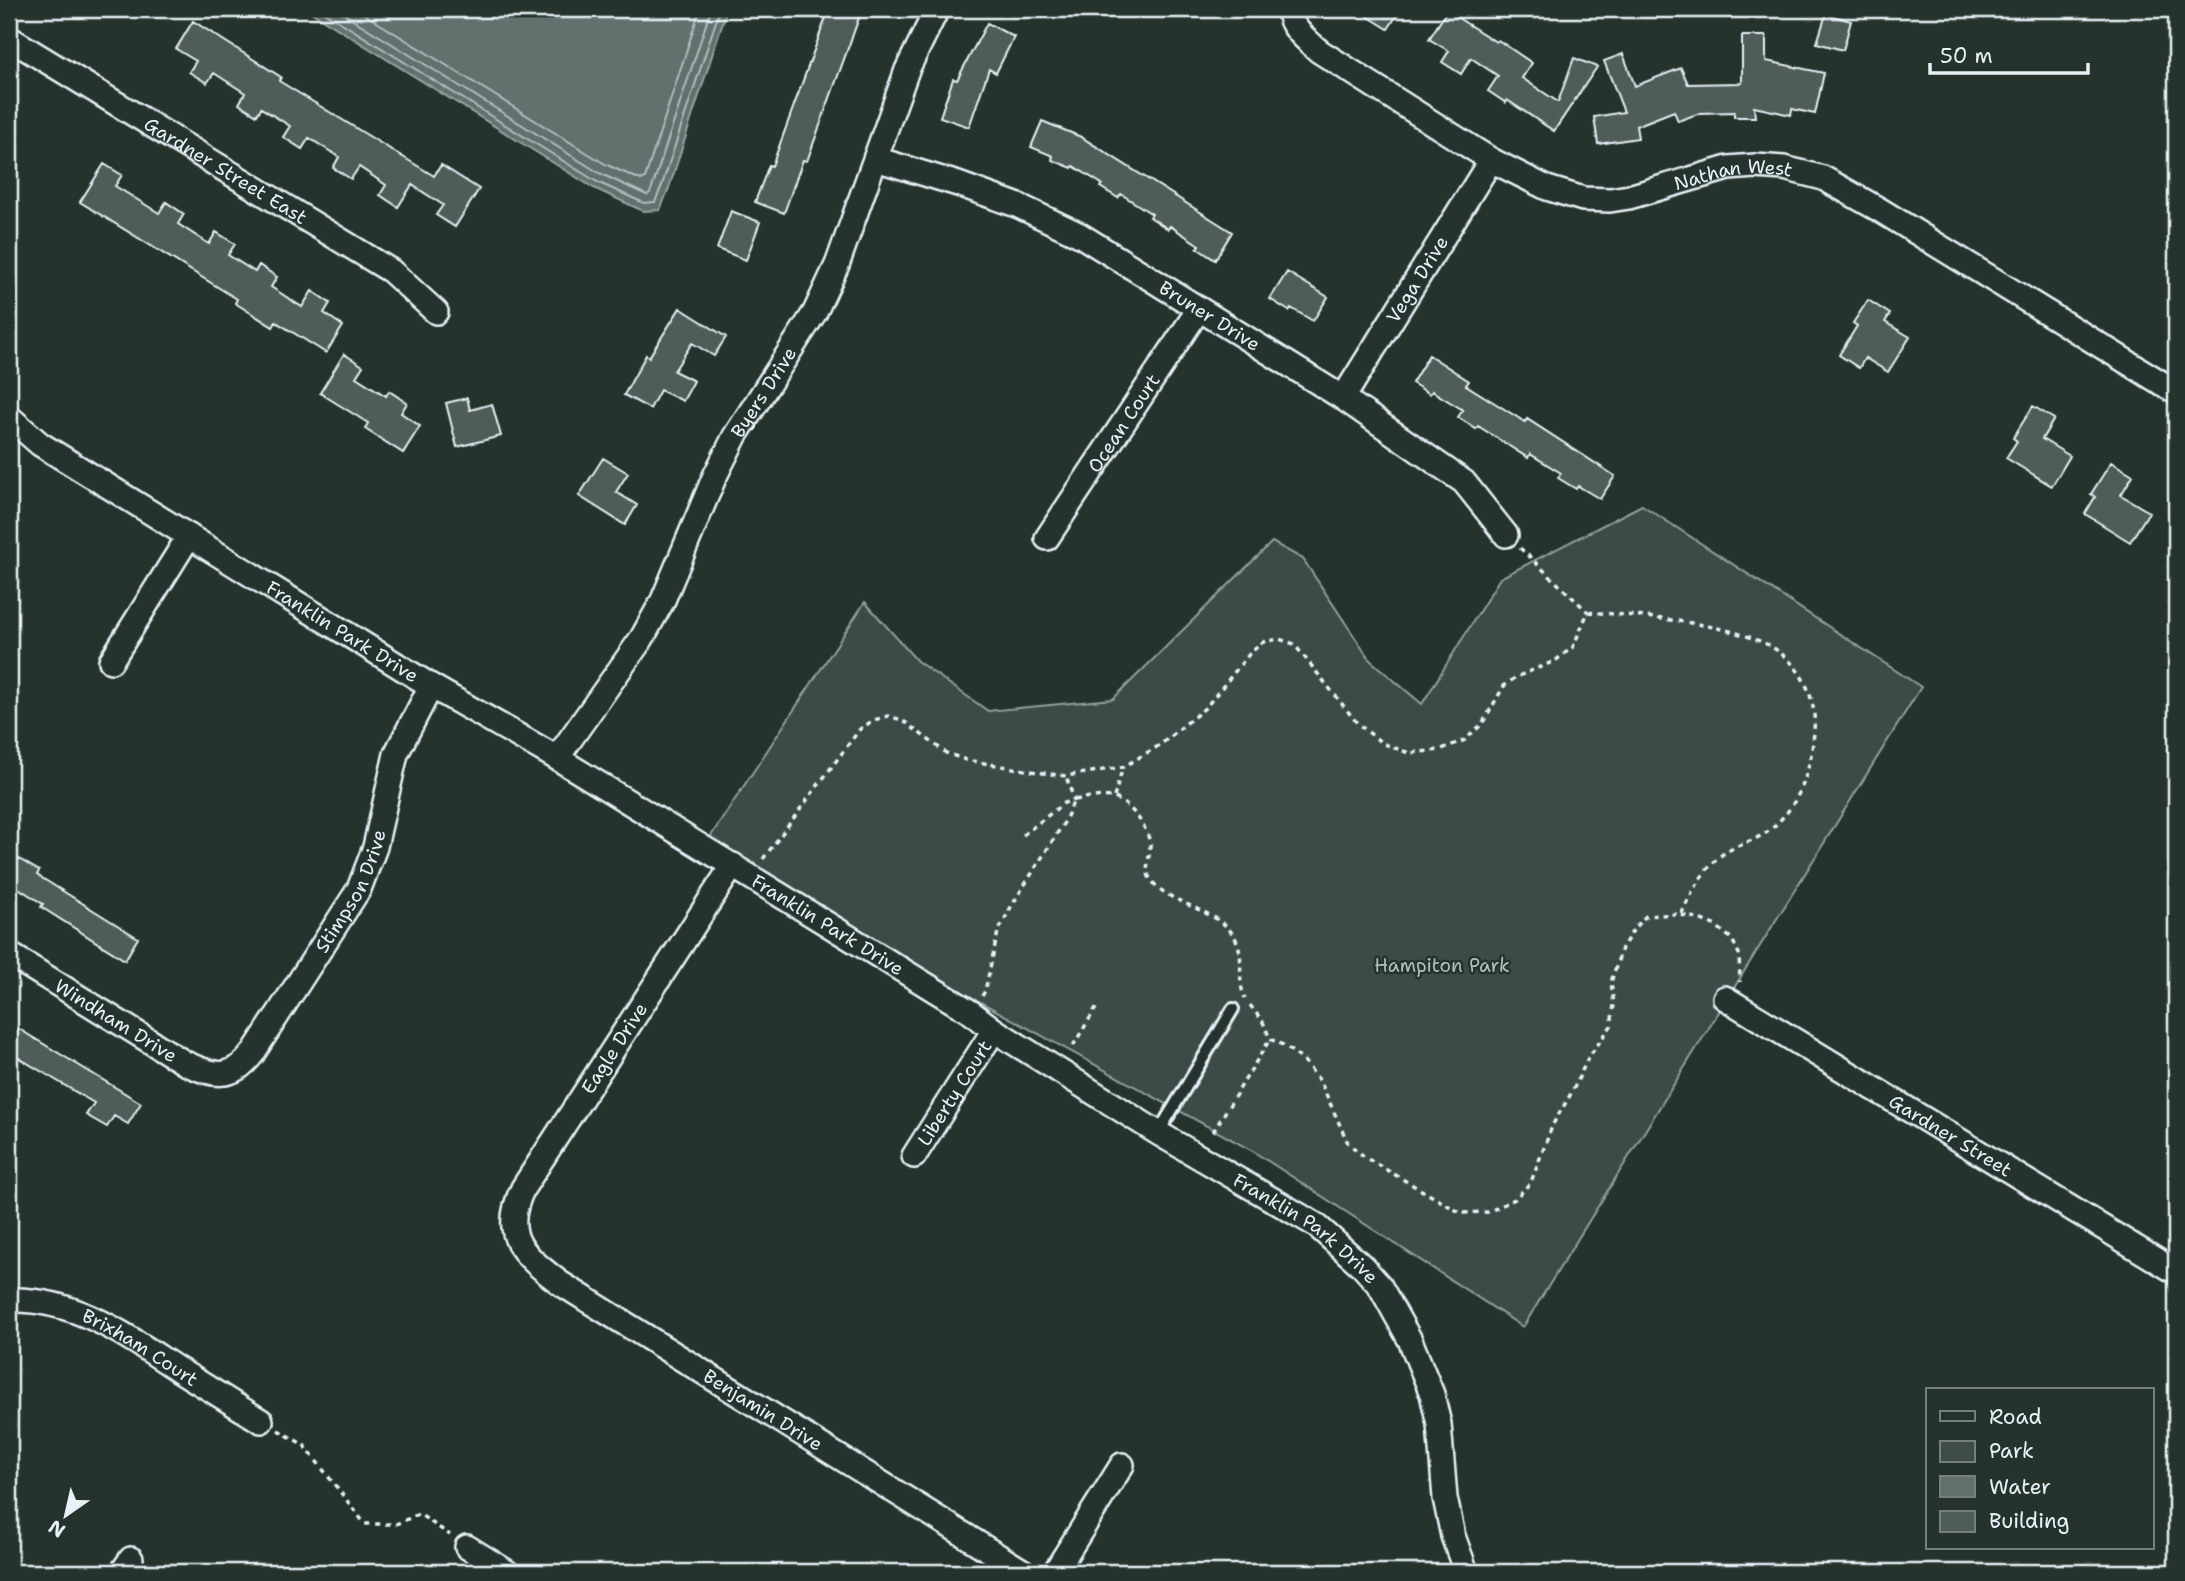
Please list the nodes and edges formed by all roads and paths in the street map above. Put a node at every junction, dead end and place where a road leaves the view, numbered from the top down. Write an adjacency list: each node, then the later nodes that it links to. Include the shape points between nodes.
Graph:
1 (937, 9): 4 (street, Byers Drive, via 906,70)
2 (1289, 12): 5 (street, Nathan West, via 1300,33 1320,51)
3 (9, 38): 7 (street, Gardner Street East, via 391,271)
4 (876, 159): 6 (street, Bruner Drive, via 1019,206 1080,235); 17 (street, Byers Drive, via 815,312 735,436 663,600 642,638)
5 (1491, 160): 8 (street, Nathan West, via 1548,188 1583,199 1629,197 1728,168 1784,169 1823,178); 9 (street, Vega Drive)
6 (1199, 309): 9 (street, Bruner Drive); 13 (street, Ocean Court)
7 (436, 312)
8 (2176, 391)
9 (1342, 398): 11 (street, Bruner Drive, via 1464,482)
10 (9, 417): 12 (street, Franklin Park Drive, via 40,444)
11 (1506, 535): 14 (path)
12 (189, 536): 15 (street); 16 (street, Franklin Park Drive)
13 (1047, 538)
14 (1588, 612): 18 (path, via 1573,647 1504,686 1482,724 1465,740 1439,750 1409,753 1382,744 1358,724 1294,645 1279,639 1263,642 1206,707 1160,745); 24 (path, via 1705,626 1748,637 1775,649 1798,671 1811,694 1813,748 1797,797 1770,830 1723,854 1707,869)
15 (111, 661)
16 (431, 686): 17 (street, Franklin Park Drive); 33 (street, Stimpson Drive, via 396,754 375,847 359,889 247,1060)
17 (557, 758): 23 (street, Franklin Park Drive)
18 (1123, 767): 19 (path); 20 (path)
19 (1066, 776): 21 (path); 23 (path, via 966,760 946,753 902,720 888,716 874,720 860,729)
20 (1114, 797): 21 (path); 31 (path, via 1146,826 1150,879 1228,929 1240,948 1241,989)
21 (1074, 800): 22 (path); 29 (path, via 998,932 985,991)
22 (1023, 835)
23 (741, 871): 29 (street, Franklin Park Drive); 37 (street, Eagle Drive, via 523,1188 516,1202)
24 (1681, 915): 26 (path, via 1716,926 1732,939 1740,970); 31 (path, via 1646,916 1635,927 1622,948 1611,982 1611,1026 1553,1124 1531,1182 1515,1199 1488,1212 1461,1213 1366,1158 1348,1143 1320,1081 1304,1061)
25 (9, 954): 33 (street, Windham Drive, via 185,1063 206,1073)
26 (1731, 1002): 38 (street, Gardner Street)
27 (1096, 1008): 32 (path)
28 (1233, 1009): 35 (lane)
29 (972, 1013): 30 (street, Franklin Park Drive)
30 (994, 1030): 35 (street, Franklin Park Drive); 36 (street, Liberty Court)
31 (1270, 1039): 34 (path)
32 (1073, 1046)
33 (228, 1073)
34 (1213, 1132)
35 (1158, 1133): 46 (street, Franklin Park Drive, via 1316,1225 1380,1286 1410,1340 1432,1394 1445,1498)
36 (914, 1156)
37 (514, 1236): 44 (street, Benjamin Drive, via 531,1260 560,1283)
38 (2176, 1272)
39 (9, 1300): 40 (street, Brixham Court, via 74,1309 121,1332)
40 (261, 1421): 42 (path, via 304,1445 366,1524 396,1524 419,1514)
41 (1122, 1465): 45 (street)
42 (467, 1547): 43 (street)
43 (507, 1572)
44 (1024, 1572)
45 (1055, 1572)
46 (1466, 1572)

